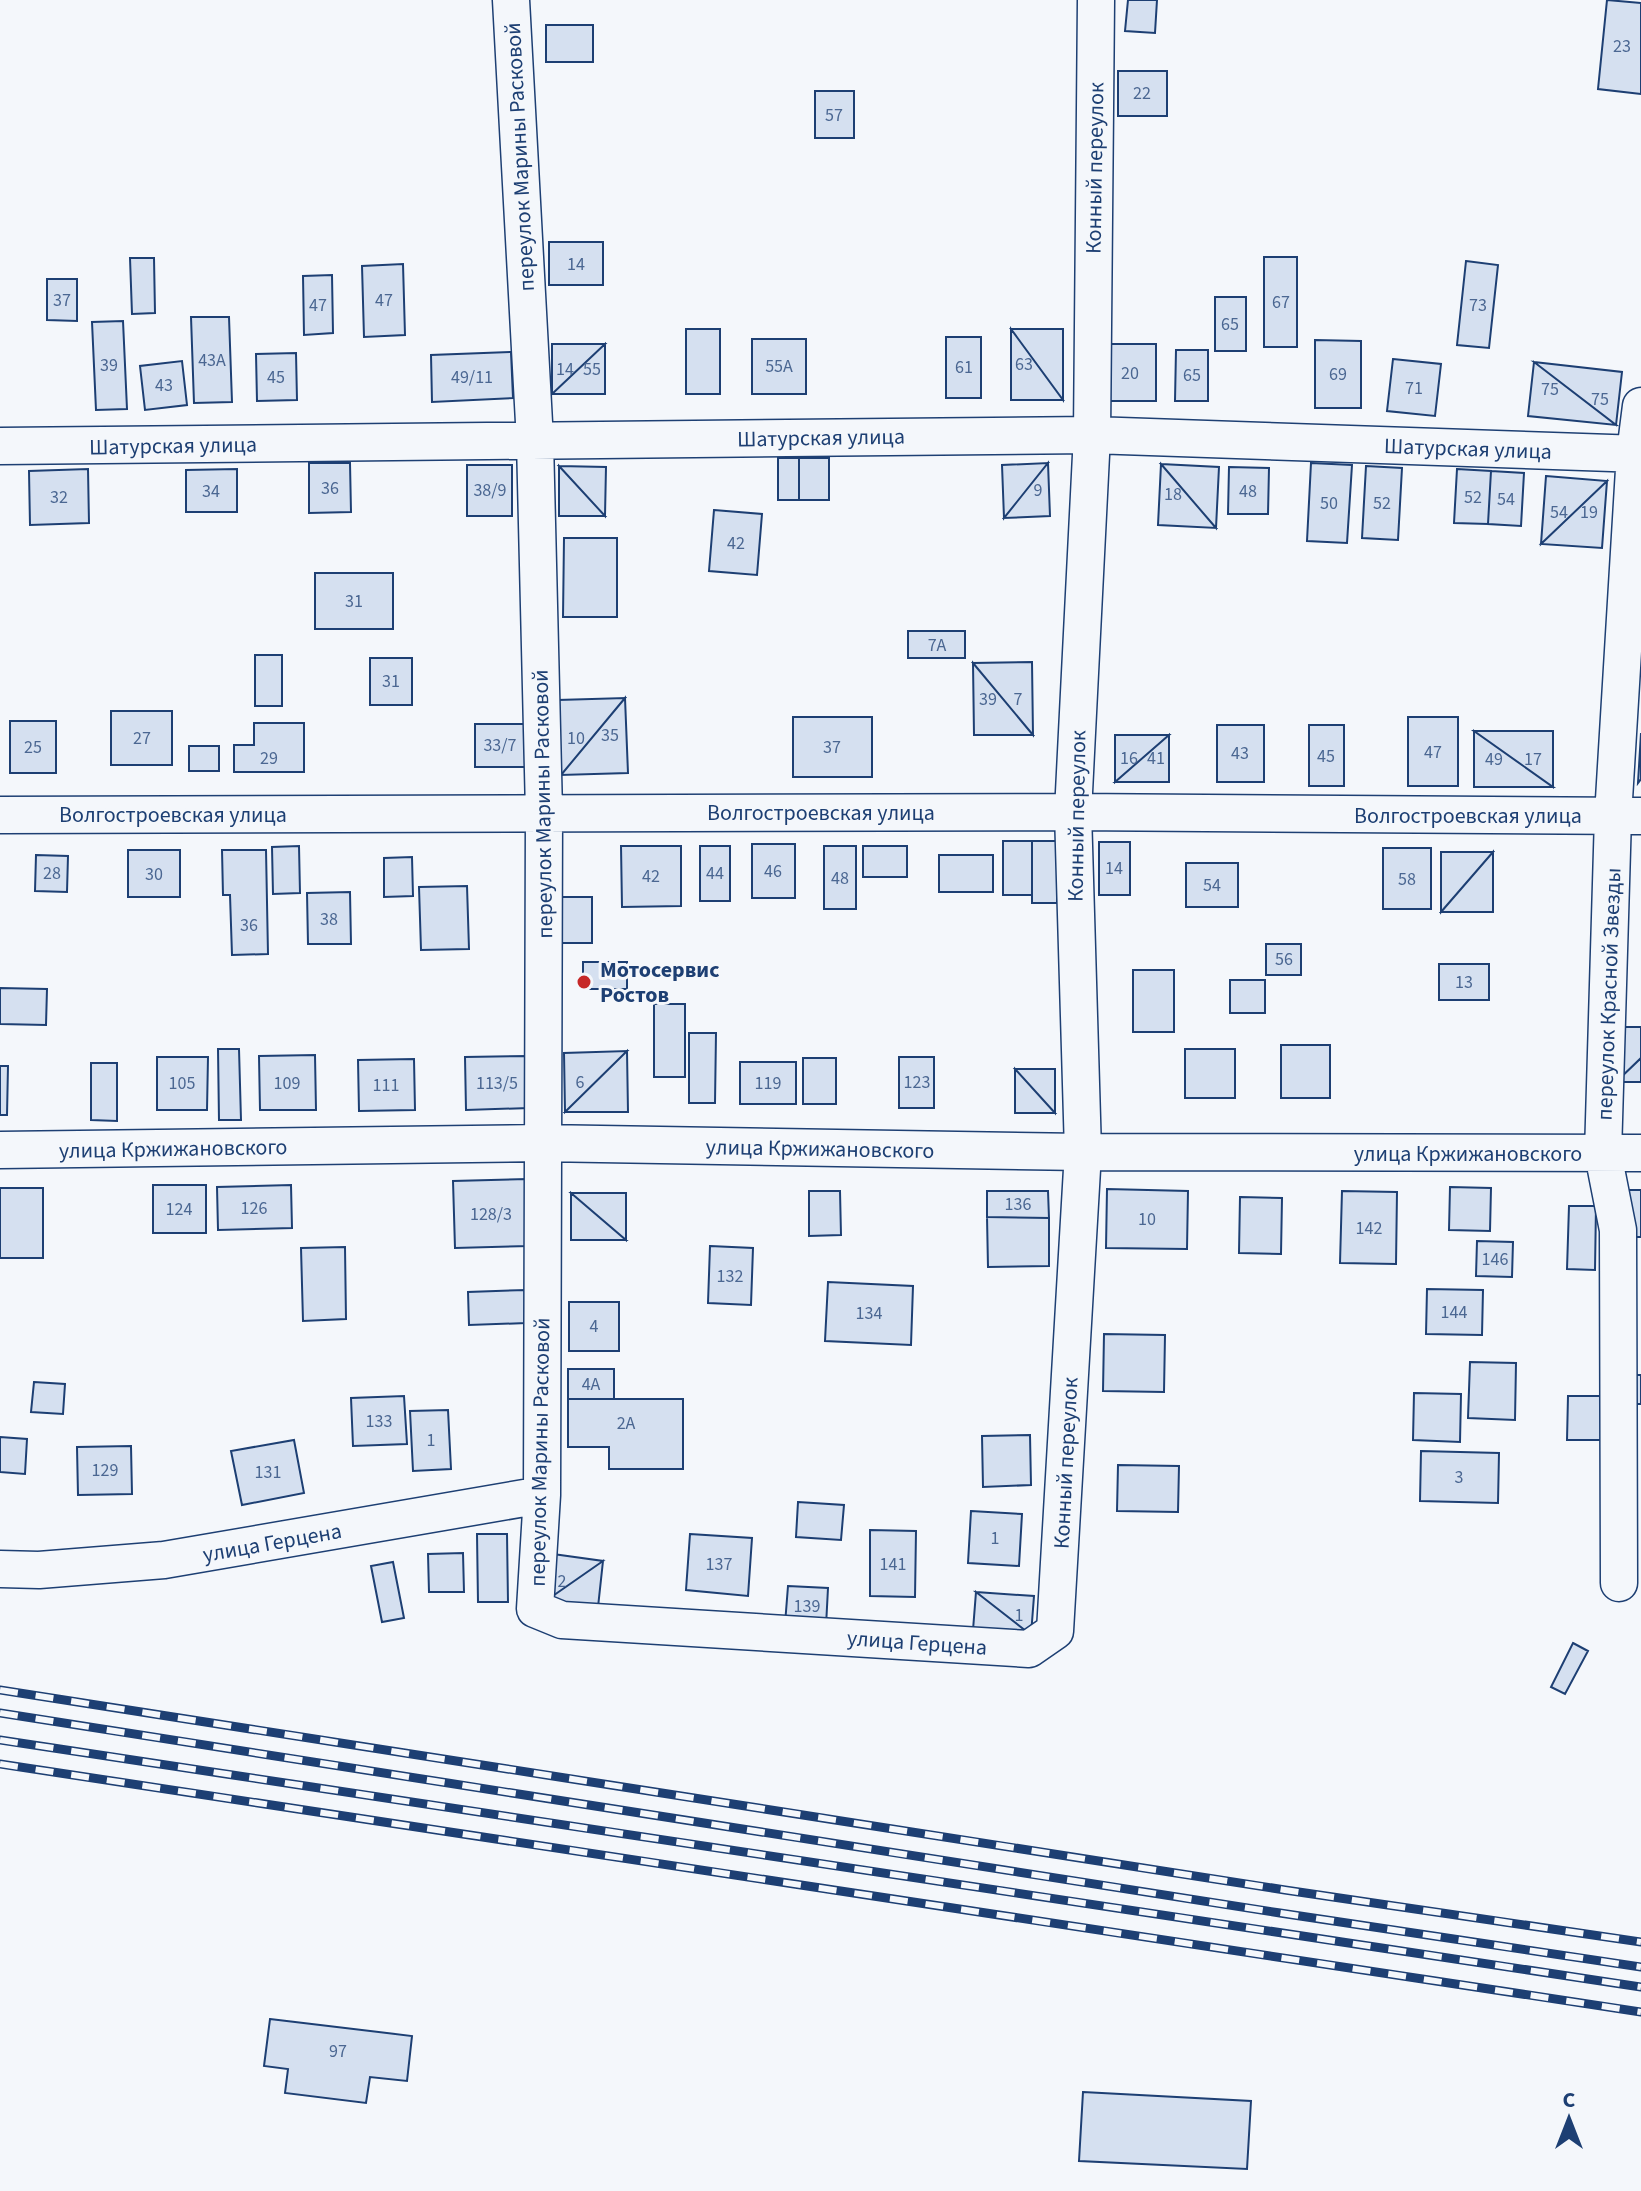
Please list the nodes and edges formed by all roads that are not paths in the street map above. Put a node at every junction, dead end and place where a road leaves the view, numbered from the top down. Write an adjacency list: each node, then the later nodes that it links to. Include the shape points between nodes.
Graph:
1 (511, 0): 5 (street, переулок Марины Расковой)
2 (1096, 0): 4 (street, Конный переулок)
3 (1641, 406): 7 (street, переулок Красной Звезды)
4 (1092, 435): 5 (street, Шатурская улица); 7 (street, Шатурская улица); 9 (street, Конный переулок)
5 (535, 441): 6 (street, Шатурская улица); 8 (street, переулок Марины Расковой)
6 (0, 446)
7 (1638, 454): 11 (street, переулок Красной Звезды)
8 (544, 812): 9 (street, Волгостроевская улица); 10 (street, Волгостроевская улица); 12 (street, переулок Марины Расковой)
9 (1073, 812): 11 (street, Волгостроевская улица); 14 (street, Конный переулок)
10 (0, 815)
11 (1627, 816): 16 (street, переулок Красной Звезды)
12 (541, 1143): 13 (street, улица Кржижановского); 14 (street, улица Кржижановского); 17 (street, переулок Марины Расковой)
13 (0, 1150)
14 (1083, 1152): 16 (street, улица Кржижановского); 21 (street, Конный переулок)
15 (1641, 1153): 16 (street, улица Кржижановского)
16 (1603, 1154): 19 (street, переулок Красной Звезды, via 1618,1230)
17 (542, 1495): 18 (street, улица Герцена, via 164,1560); 20 (street, переулок Марины Расковой)
18 (0, 1569)
19 (1619, 1583)
20 (535, 1609): 21 (street, улица Герцена, via 562,1620 1029,1649)
21 (1055, 1631)

